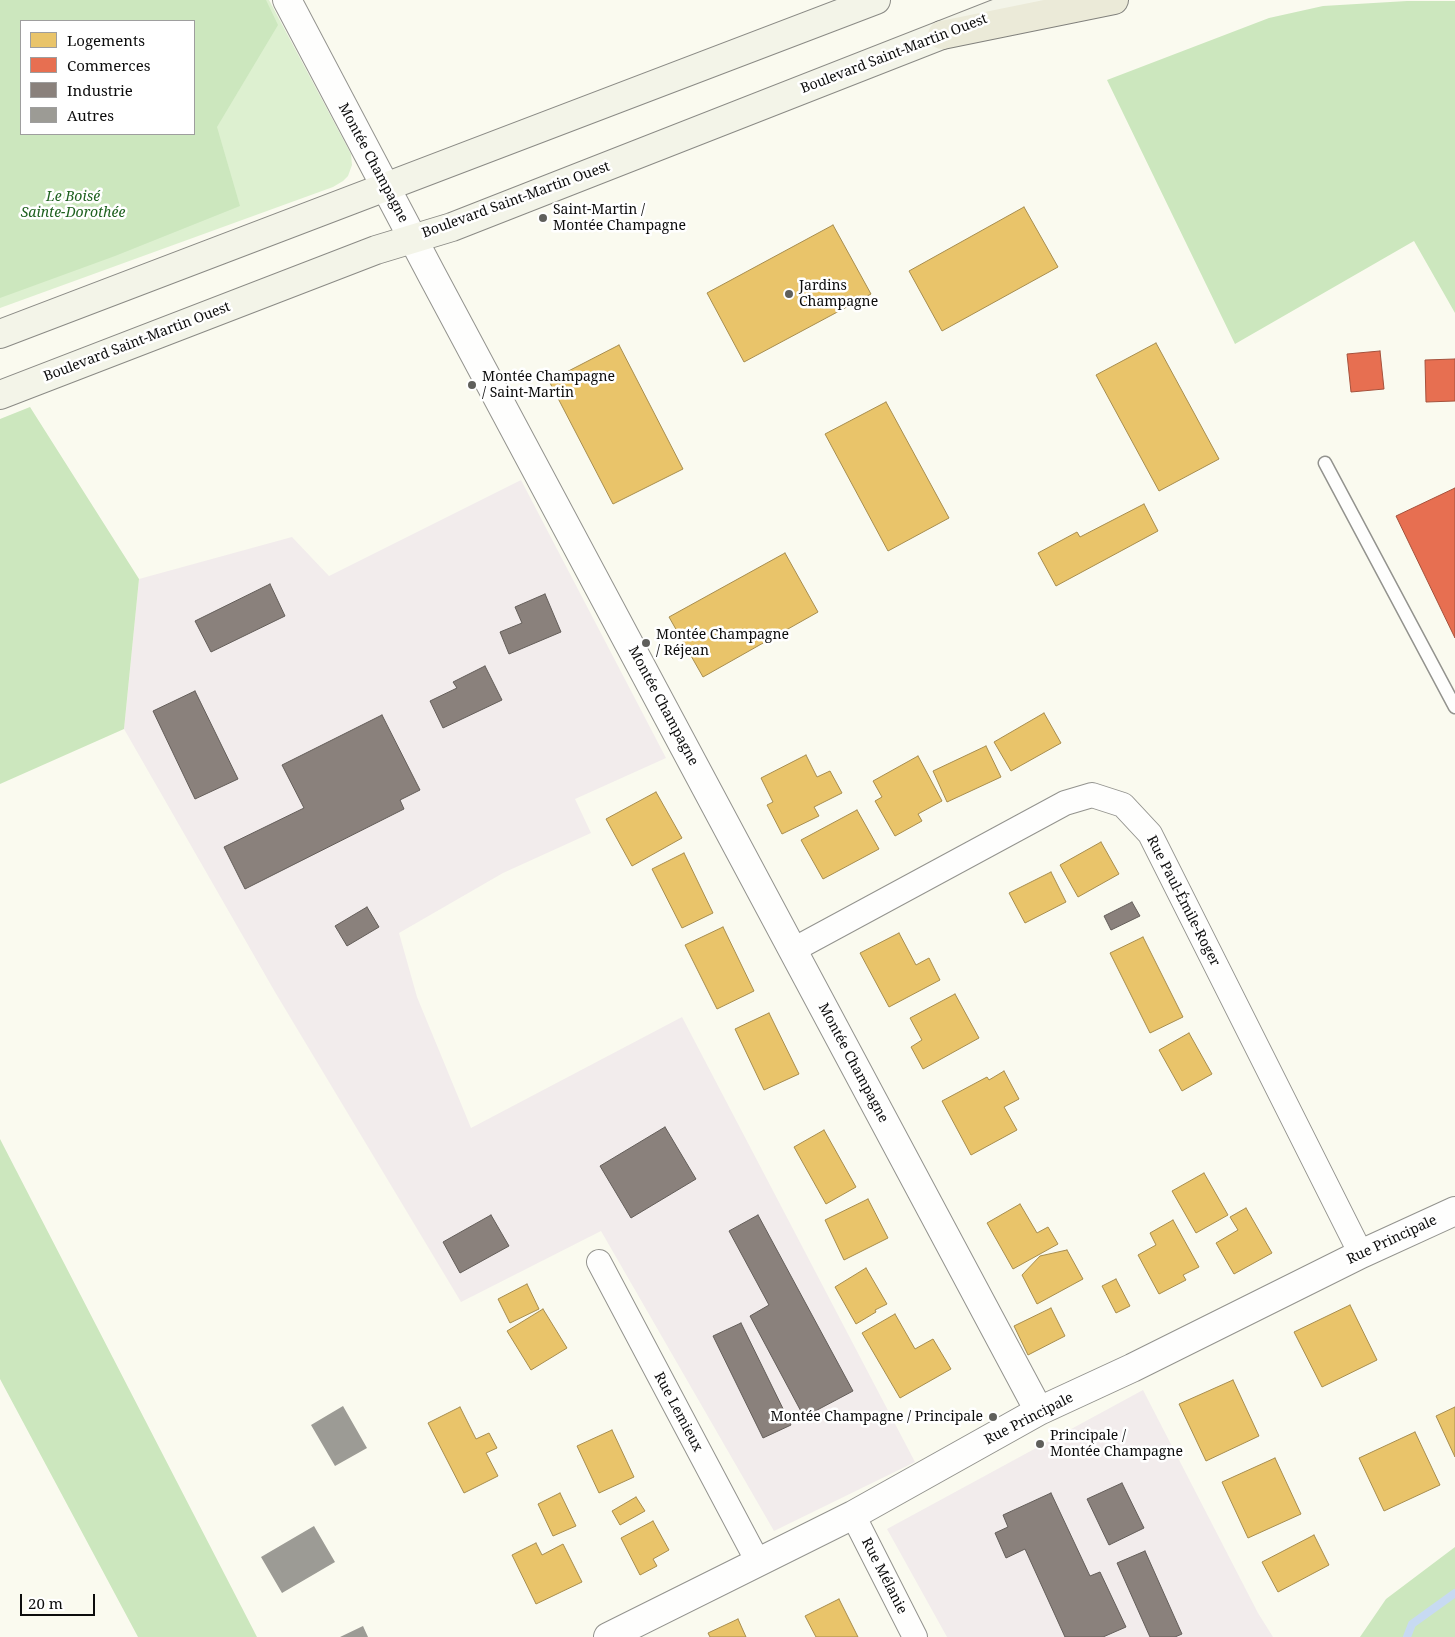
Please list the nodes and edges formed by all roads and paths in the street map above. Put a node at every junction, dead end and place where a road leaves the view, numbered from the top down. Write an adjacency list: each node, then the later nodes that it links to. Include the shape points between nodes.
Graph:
1 (287, 0): 6 (street, Montée Champagne)
2 (876, 0): 6 (main road)
3 (1031, 0): 5 (main road, Boulevard Saint-Martin Ouest)
4 (1114, 0): 5 (main road)
5 (942, 35): 7 (main road, Boulevard Saint-Martin Ouest, via 460,223)
6 (386, 186): 7 (street, Montée Champagne); 8 (main road)
7 (413, 238): 9 (main road, Boulevard Saint-Martin Ouest); 12 (street, Montée Champagne)
8 (0, 334)
9 (0, 395)
10 (1325, 464): 11 (lane)
11 (1455, 707)
12 (793, 950): 14 (street, Rue Paul-Émile-Roger, via 1065,803 1092,795 1123,805 1150,834); 16 (street, Montée Champagne)
13 (1455, 1211): 14 (street, Rue Principale)
14 (1361, 1254): 16 (street, Rue Principale)
15 (599, 1262): 18 (street, Rue Lemieux)
16 (1039, 1411): 17 (street, Rue Principale)
17 (853, 1515): 18 (street, Rue Principale); 20 (street, Rue Mélanie)
18 (758, 1562): 19 (street, Rue Principale)
19 (608, 1637)
20 (915, 1637)

